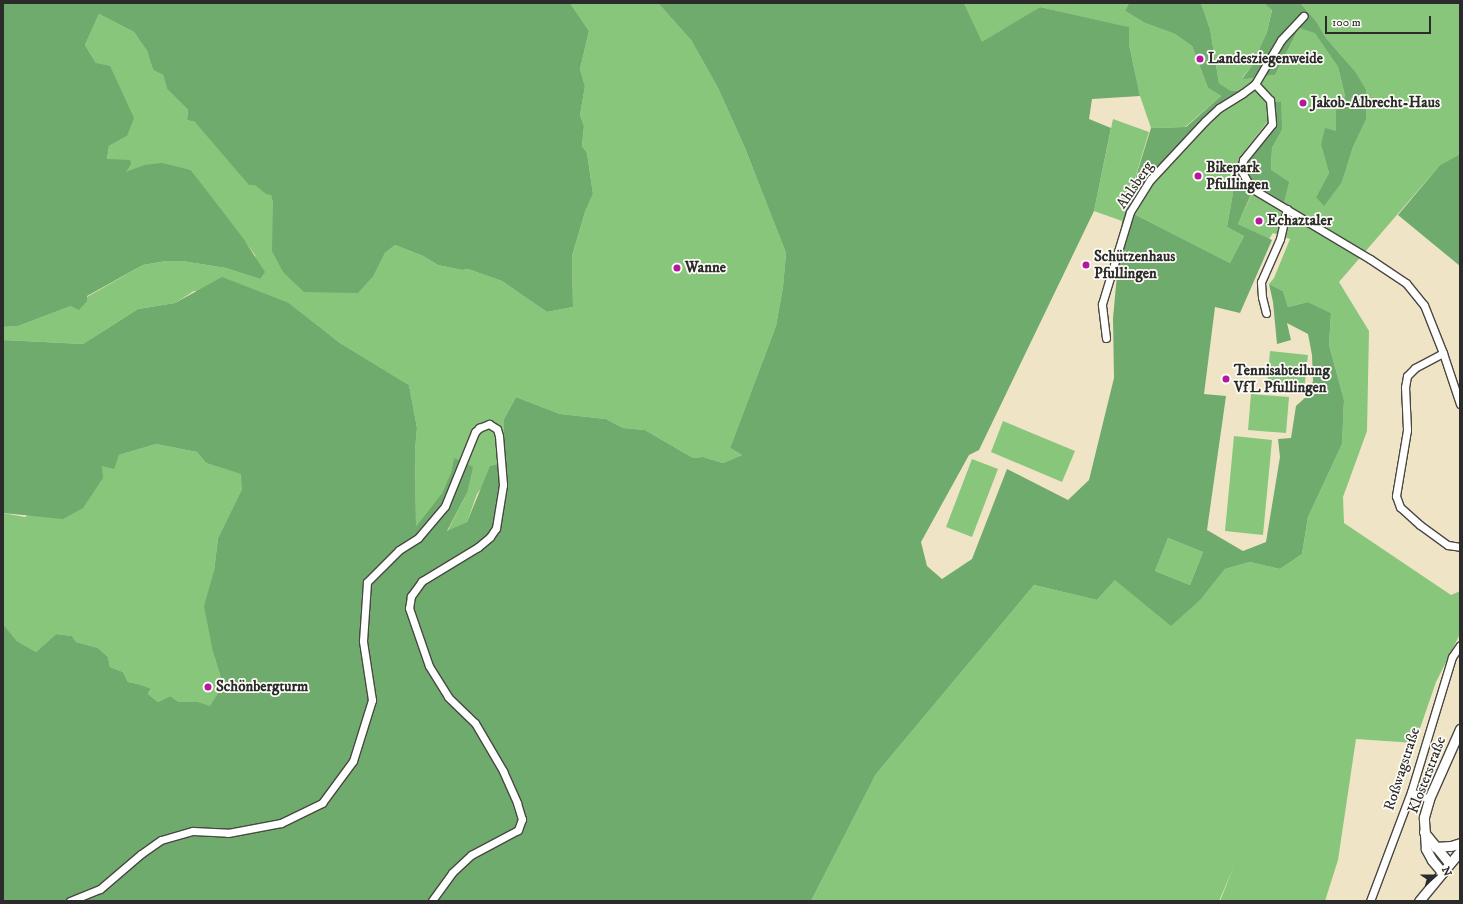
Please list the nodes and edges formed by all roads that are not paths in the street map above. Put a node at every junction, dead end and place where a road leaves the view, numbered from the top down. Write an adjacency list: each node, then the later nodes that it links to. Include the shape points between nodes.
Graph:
1 (1303, 16): 2 (street, via 1281,40)
2 (1255, 84): 3 (street, via 1270,100 1272,124 1243,160 1241,170 1251,188); 5 (street, Ahlsberg, via 1244,94 1219,108 1205,121 1151,179 1130,212 1102,304)
3 (1287, 209): 4 (street, via 1280,238 1261,282); 6 (street, via 1406,283 1424,305)
4 (1266, 313)
5 (1106, 338)
6 (1444, 353): 7 (street); 8 (street, via 1415,368 1407,376 1407,430 1396,496 1400,507 1420,525 1448,545)
7 (1460, 403)
8 (1460, 547)
9 (1460, 645): 11 (street, Roßwagstraße, via 1452,657)
10 (1460, 729): 12 (main road, Klosterstraße)
11 (1411, 792): 12 (street); 21 (street, Roßwagstraße)
12 (1429, 799): 13 (main road, Klosterstraße, via 1424,817)
13 (1424, 832): 15 (main road, Klosterstraße); 18 (main road, Klosterstraße, via 1424,842 1429,856)
14 (1460, 843): 15 (main road)
15 (1435, 847): 17 (main road, Klosterstraße)
16 (1460, 851): 17 (main road)
17 (1449, 863): 18 (main road)
18 (1442, 872): 22 (main road)
19 (70, 901): 20 (street, via 100,889 141,854 162,840 193,831 228,833 281,823 322,803 353,761 372,700 363,641 367,582 399,550 418,538 445,506 475,432 489,424 496,429 499,436 503,485 496,528 478,547 422,582 411,596 409,608 429,666 448,697 475,722 503,771 522,819 518,830 472,855 452,873)
20 (432, 901)
21 (1370, 901)
22 (1419, 901)

